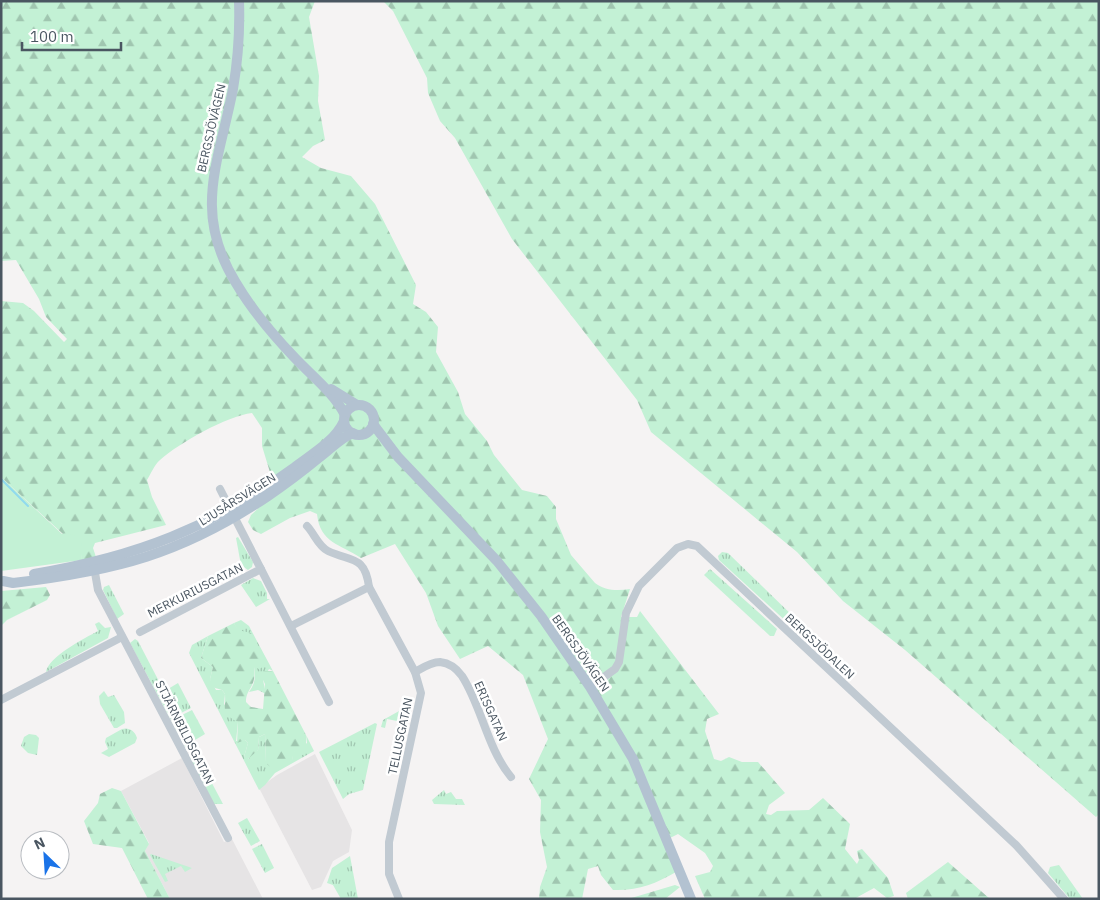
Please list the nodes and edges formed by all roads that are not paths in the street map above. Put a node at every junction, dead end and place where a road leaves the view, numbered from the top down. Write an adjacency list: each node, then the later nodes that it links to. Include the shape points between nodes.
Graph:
1 (239, 1): 2 (main road, BERGSJÖVÄGEN, via 235,74 212,178 213,226 224,260 243,294 273,333)
2 (314, 377): 3 (main road, BERGSJÖVÄGEN); 4 (main road, BERGSJÖVÄGEN, via 333,398)
3 (356, 405): 4 (main road, via 349,408); 5 (main road, BERGSJÖVÄGEN, via 369,409)
4 (344, 418): 6 (main road, BERGSJÖVÄGEN, via 347,428); 9 (main road, LJUSÅRSVÄGEN, via 335,434 316,451)
5 (373, 424): 6 (main road, via 368,431); 7 (main road, BERGSJÖVÄGEN)
6 (357, 434): 7 (main road, BERGSJÖVÄGEN); 9 (main road, LJUSÅRSVÄGEN, via 341,439 292,479)
7 (398, 457): 19 (main road, BERGSJÖVÄGEN, via 497,561 541,616)
8 (220, 489): 9 (street, MERKURIUSGATAN)
9 (232, 514): 11 (main road, LJUSÅRSVÄGEN, via 167,551); 12 (street, MERKURIUSGATAN)
10 (307, 526): 14 (street, via 327,550 363,566)
11 (94, 567): 13 (main road, LJUSÅRSVÄGEN); 17 (street, STJÄRNBILDSGATAN, via 98,590)
12 (261, 569): 15 (street, MERKURIUSGATAN); 16 (street, MERKURIUSGATAN)
13 (2, 581)
14 (369, 586): 15 (street); 18 (street, TELLUSGATAN)
15 (291, 626): 21 (street, MERKURIUSGATAN)
16 (140, 632)
17 (122, 636): 20 (street); 23 (street, STJÄRNBILDSGATAN)
18 (415, 672): 22 (street, ERISGATAN, via 440,662 451,665 458,672); 24 (street, TELLUSGATAN, via 420,698 389,842 389,874)
19 (590, 687): 25 (main road, BERGSJÖVÄGEN, via 636,766); 26 (street, BERGSJÖDALEN, via 615,669 619,662 626,613 639,586 677,548 688,544 697,546 1016,845)
20 (1, 700)
21 (329, 702)
22 (511, 777)
23 (228, 838)
24 (400, 899)
25 (691, 899)
26 (1064, 899)

